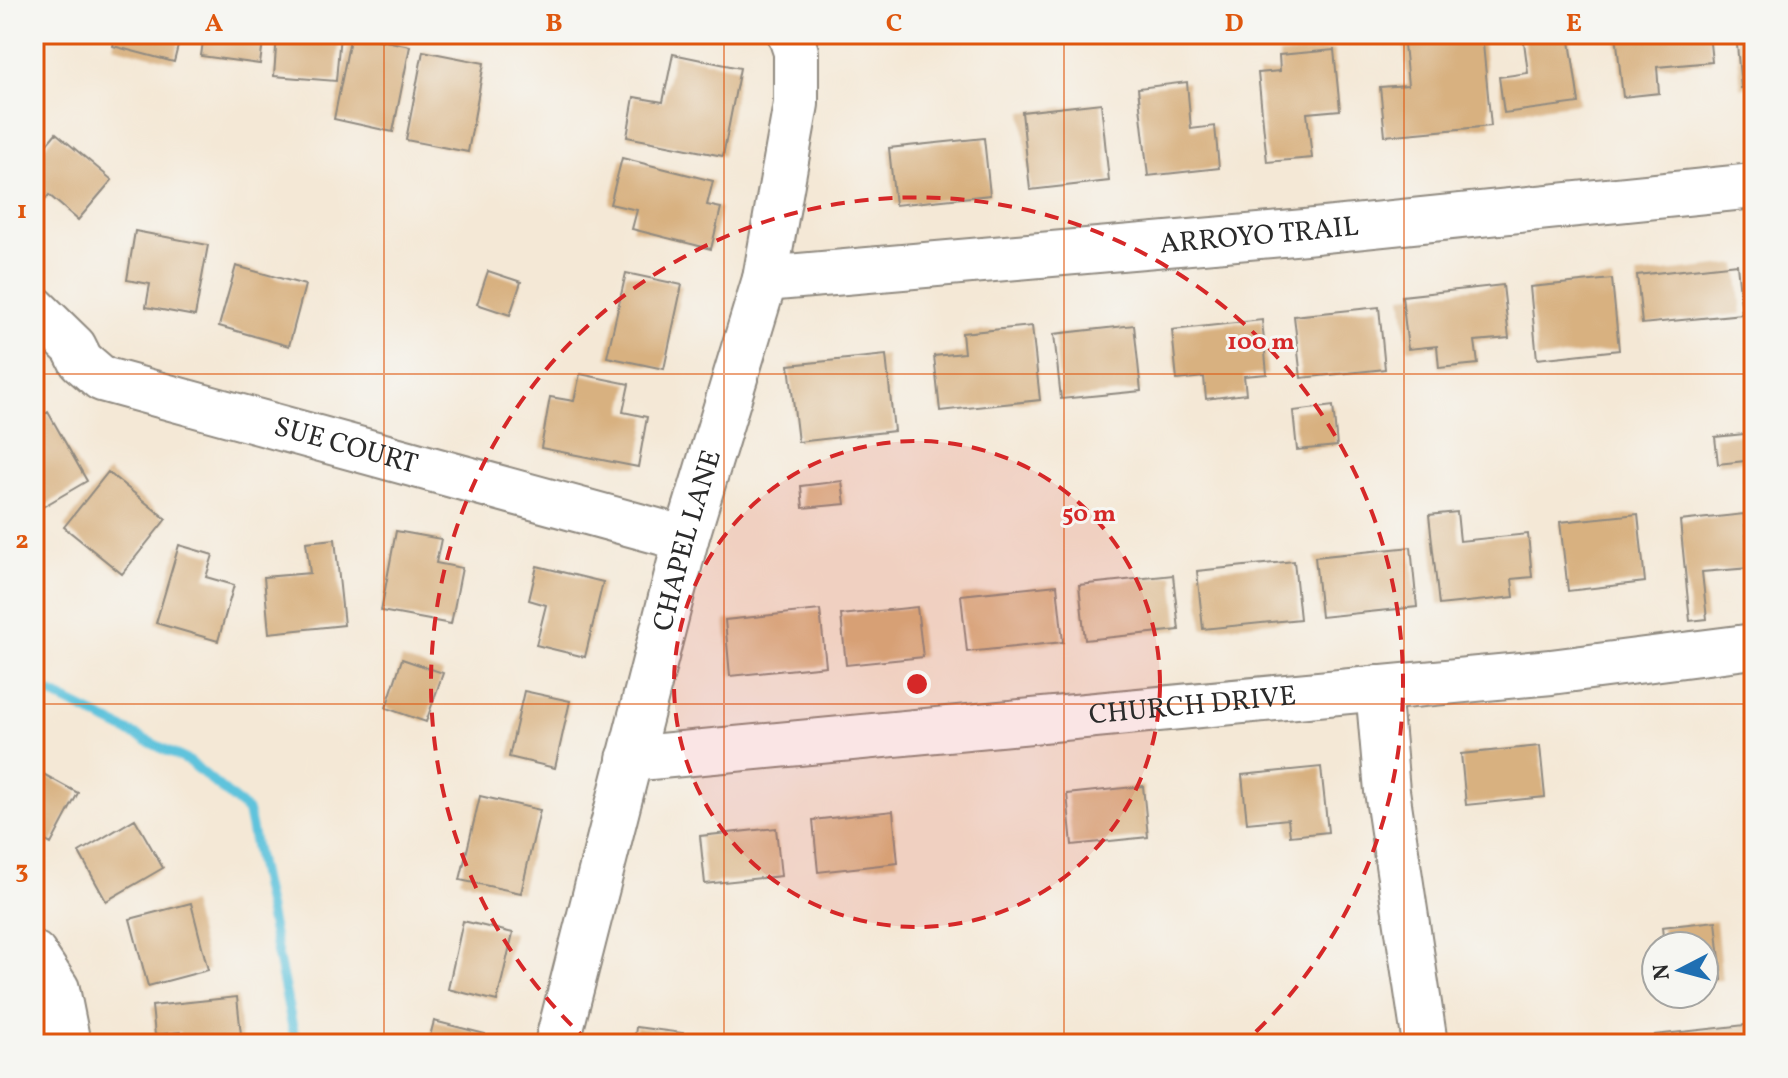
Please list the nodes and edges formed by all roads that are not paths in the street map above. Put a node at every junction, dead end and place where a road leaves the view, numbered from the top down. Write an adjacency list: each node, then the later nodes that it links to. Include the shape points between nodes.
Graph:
1 (790, 34): 3 (street, CHAPEL LANE, via 796,52 796,104)
2 (1754, 186): 3 (street, ARROYO TRAIL)
3 (765, 279): 5 (street, CHAPEL LANE)
4 (34, 308): 5 (street, SUE COURT, via 102,379)
5 (686, 539): 8 (street, CHAPEL LANE)
6 (1754, 646): 7 (street, CHURCH DRIVE)
7 (1378, 688): 8 (street, CHURCH DRIVE); 12 (street, via 1387,791)
8 (629, 759): 11 (street, CHAPEL LANE)
9 (34, 954): 10 (street, via 57,989)
10 (68, 1044)
11 (557, 1044)
12 (1425, 1044)

